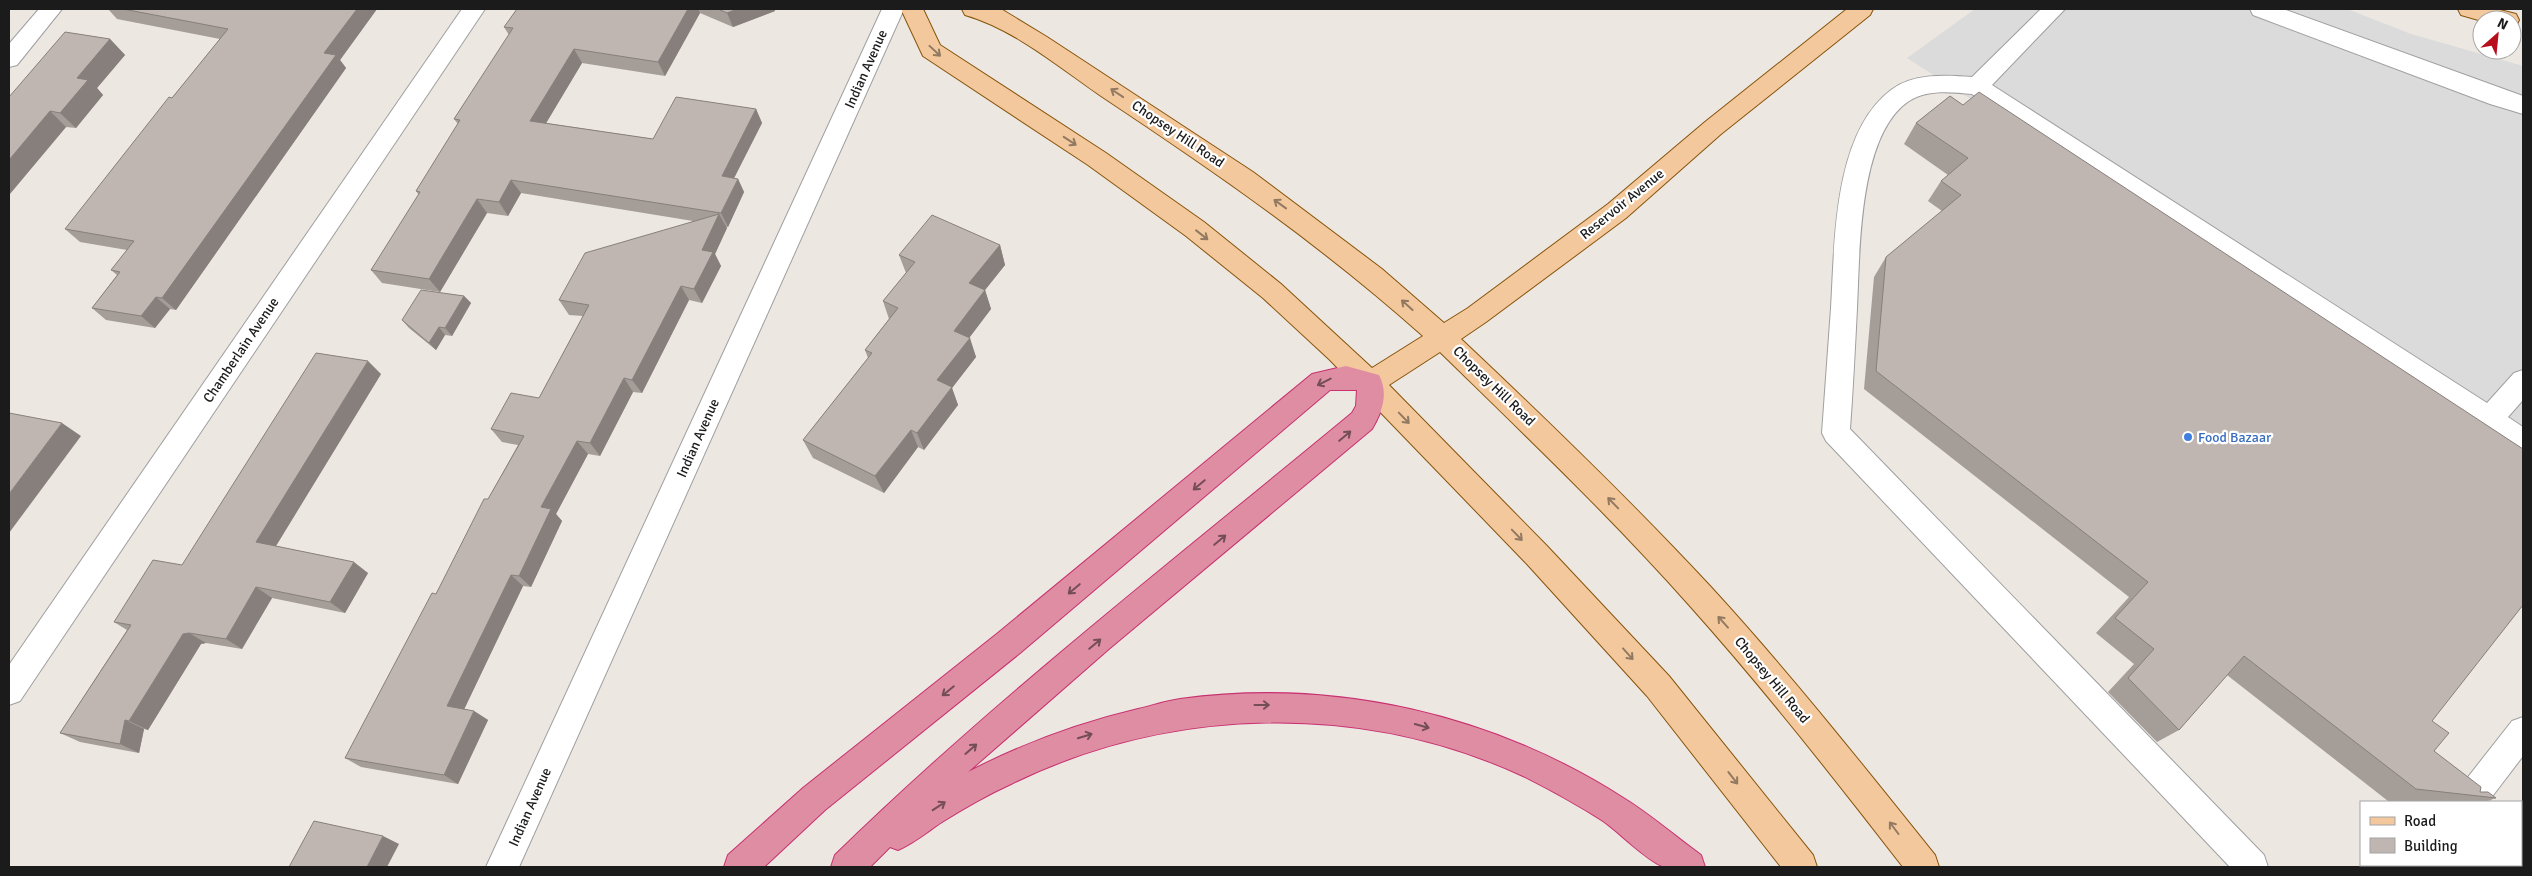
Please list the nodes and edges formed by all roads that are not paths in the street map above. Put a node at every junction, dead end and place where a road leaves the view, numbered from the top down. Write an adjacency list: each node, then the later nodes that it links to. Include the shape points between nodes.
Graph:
1 (51, 9): 9 (street)
2 (474, 9): 17 (street, Chamberlain Avenue)
3 (893, 9): 20 (street, Indian Avenue)
4 (912, 9): 14 (main road, one-way to 14, via 931,50 1097,159 1195,229 1308,322)
5 (973, 9): 12 (main road, Chopsey Hill Road, one-way to 5, via 1373,276 1244,179 1039,43 994,15)
6 (1862, 9): 12 (main road, Reservoir Avenue, via 1713,128 1617,211)
7 (2054, 9): 10 (street)
8 (2262, 9): 11 (street)
9 (9, 58)
10 (1977, 86): 15 (street); 27 (street, via 1936,84 1900,95 1881,115 1867,141 1850,216 1836,433)
11 (2523, 105)
12 (1443, 338): 14 (main road, Reservoir Avenue); 26 (main road, Chopsey Hill Road, one-way to 12, via 1817,732 1700,596 1587,478)
13 (2523, 381): 15 (street)
14 (1370, 383): 21 (highway, one-way to 21, via 1352,376 1321,382 1017,636 814,799); 22 (highway, one-way to 14, via 971,748 1362,421 1370,408); 25 (main road, one-way to 25, via 1577,597 1652,680)
15 (2490, 418): 16 (street)
16 (2523, 441)
17 (9, 691)
18 (2523, 732): 19 (street)
19 (2469, 801)
20 (502, 867)
21 (740, 867)
22 (847, 867)
23 (858, 867): 24 (highway, one-way to 24, via 945,802 1024,760 1066,742 1154,718 1241,706 1367,713 1414,723 1501,750 1590,795 1666,847)
24 (1689, 867)
25 (1801, 867)
26 (1923, 867)
27 (2252, 867)

